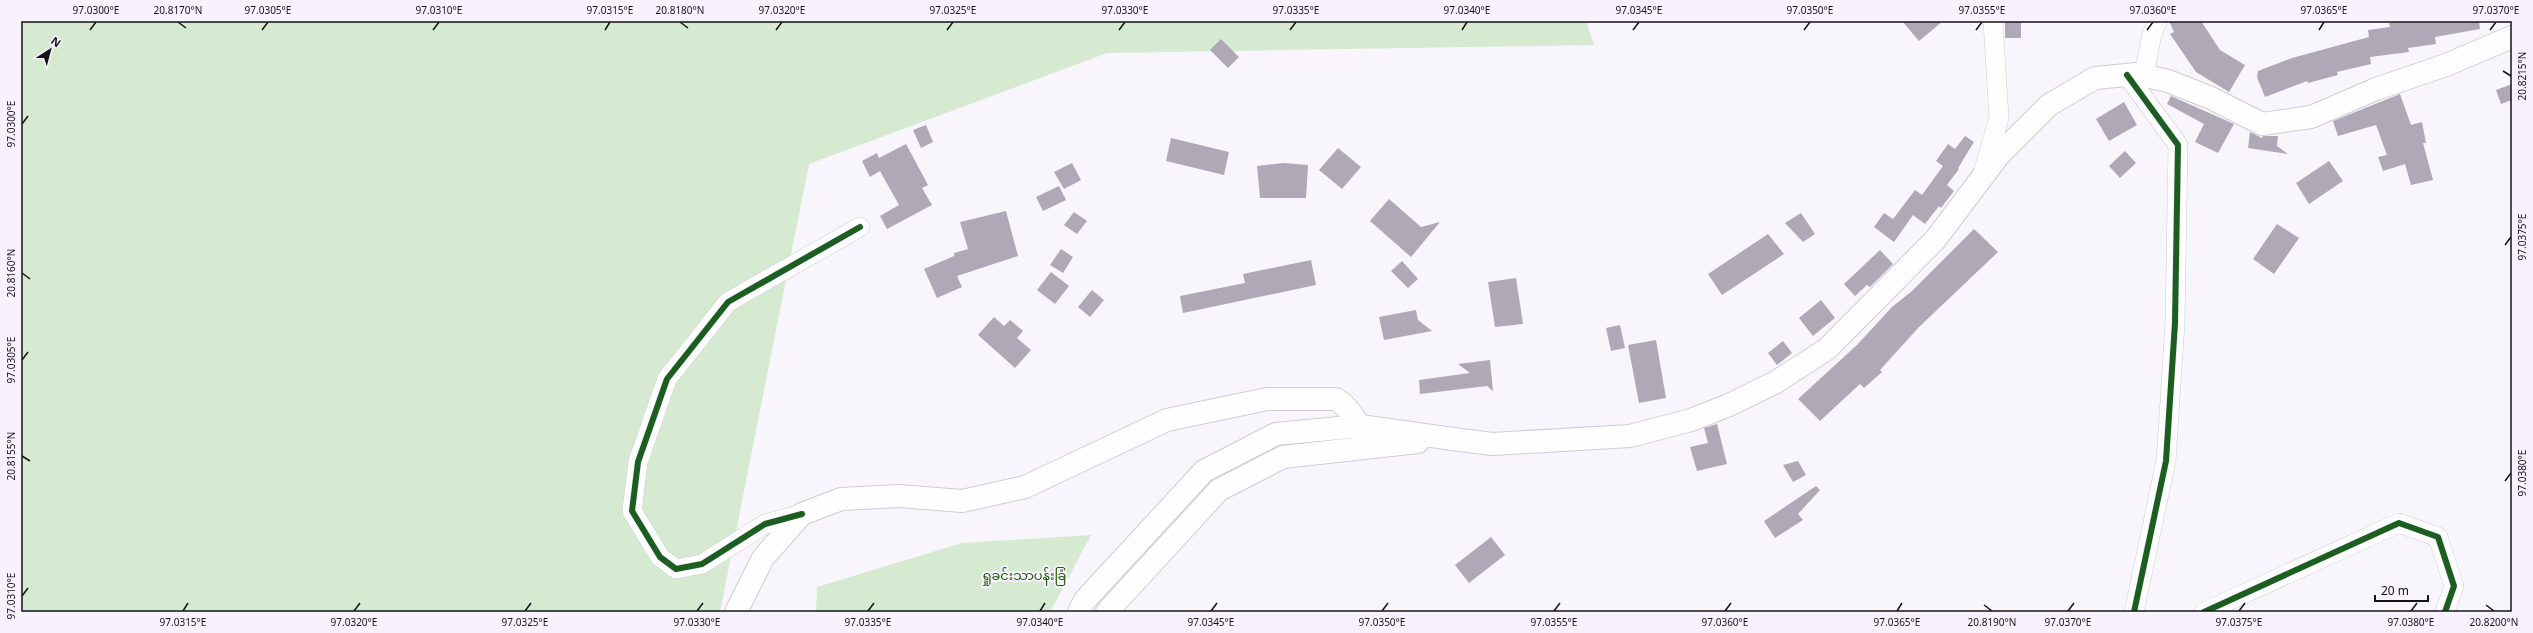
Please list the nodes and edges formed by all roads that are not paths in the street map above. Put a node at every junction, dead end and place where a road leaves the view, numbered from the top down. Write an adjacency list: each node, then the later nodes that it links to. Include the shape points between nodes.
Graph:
1 (1993, 21): 5 (street, via 1999,118)
2 (2158, 21): 4 (street)
3 (2512, 37): 4 (main road, via 2311,116 2262,124 2211,98 2168,81)
4 (2136, 75): 5 (main road, via 2095,78 2049,105); 14 (street, via 2178,145 2175,323 2166,461)
5 (1984, 173): 8 (main road, via 1935,240 1827,349 1776,382 1730,406 1691,420 1630,436 1492,444)
6 (860, 228): 10 (street, via 728,302 668,380 638,462 632,511 660,557 676,569 702,564 765,524)
7 (1360, 426): 8 (main road); 9 (main road); 10 (main road, via 1336,399 1267,399 1167,420 1024,487 962,501 899,496 841,498); 12 (main road, via 1276,434 1204,471 1085,600)
8 (1453, 439): 9 (main road)
9 (1365, 447): 13 (main road, via 1283,457 1219,490)
10 (802, 514): 11 (main road, via 763,558)
11 (736, 612)
12 (1079, 612)
13 (1107, 612)
14 (2134, 612)
15 (2204, 612): 16 (street, via 2399,523 2438,537 2454,586)
16 (2445, 612)

